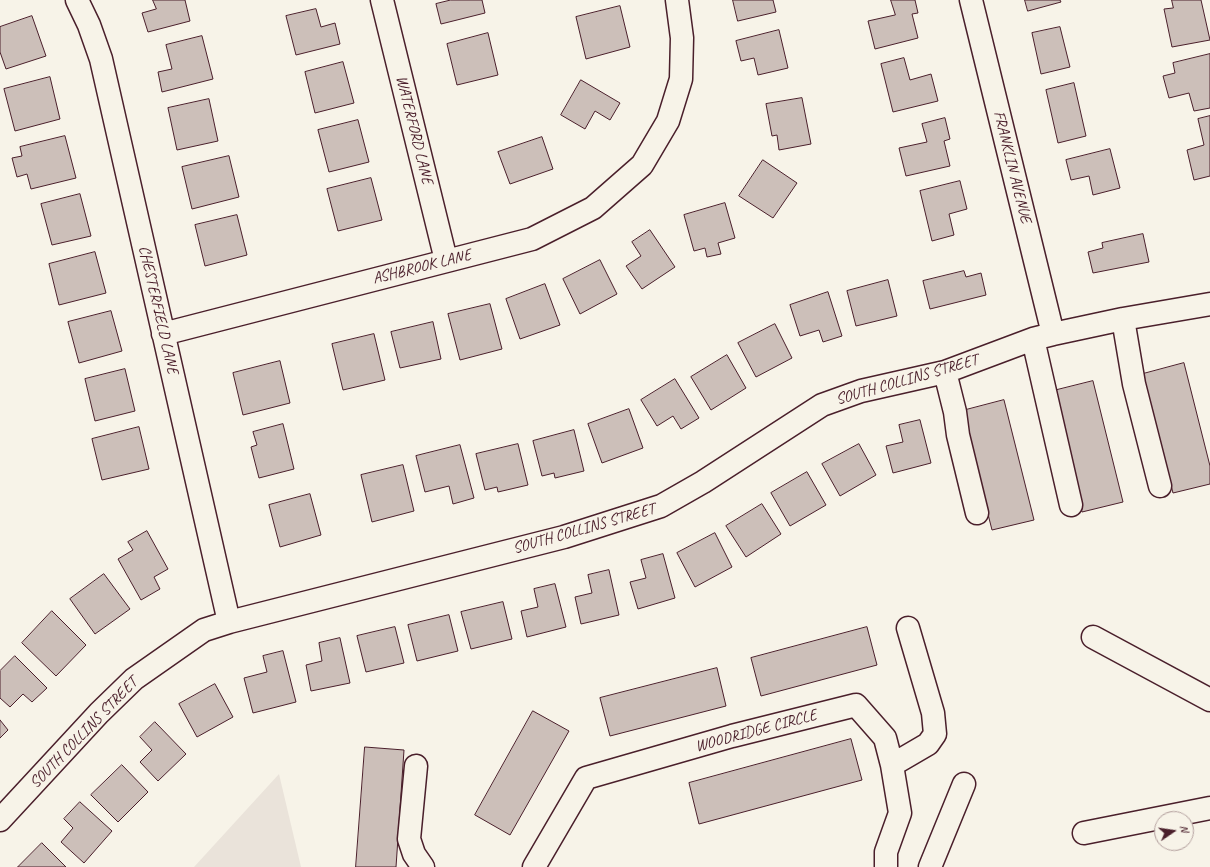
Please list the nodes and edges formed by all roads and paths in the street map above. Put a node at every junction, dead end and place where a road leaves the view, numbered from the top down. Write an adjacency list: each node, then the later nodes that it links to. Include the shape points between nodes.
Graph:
1 (77, 0): 8 (street, CHESTERFIELD LANE, via 101,59)
2 (382, 0): 5 (street, WATERFORD LANE)
3 (677, 0): 5 (street, ASHBROOK LANE, via 682,38 681,78 668,121 642,165 593,208 532,239)
4 (970, 0): 9 (street, FRANKLIN AVENUE)
5 (446, 260): 8 (street, ASHBROOK LANE)
6 (1210, 304): 7 (street, SOUTH COLLINS STREET)
7 (1123, 319): 9 (street, SOUTH COLLINS STREET); 11 (street, via 1134,384)
8 (163, 334): 14 (street, CHESTERFIELD LANE)
9 (1043, 336): 10 (street, SOUTH COLLINS STREET); 12 (street, FRANKLIN AVENUE)
10 (946, 372): 13 (street, via 958,436); 14 (street, SOUTH COLLINS STREET, via 861,391 822,405 661,506 564,537)
11 (1160, 486)
12 (1071, 505)
13 (977, 513)
14 (229, 622): 23 (street, SOUTH COLLINS STREET, via 204,630 134,679)
15 (908, 628): 18 (street, via 934,713 934,734 928,744)
16 (1093, 637): 17 (street)
17 (1210, 700)
18 (892, 765): 26 (street, WOODRIDGE CIRCLE, via 885,738 856,705 725,738 586,778); 27 (street, WOODRIDGE CIRCLE, via 900,813 886,852)
19 (416, 766): 25 (street, via 409,839 414,854)
20 (964, 784): 28 (street)
21 (1210, 790): 22 (street)
22 (1210, 808): 24 (street)
23 (0, 820)
24 (1084, 833)
25 (423, 867)
26 (534, 867)
27 (886, 867)
28 (930, 867)

